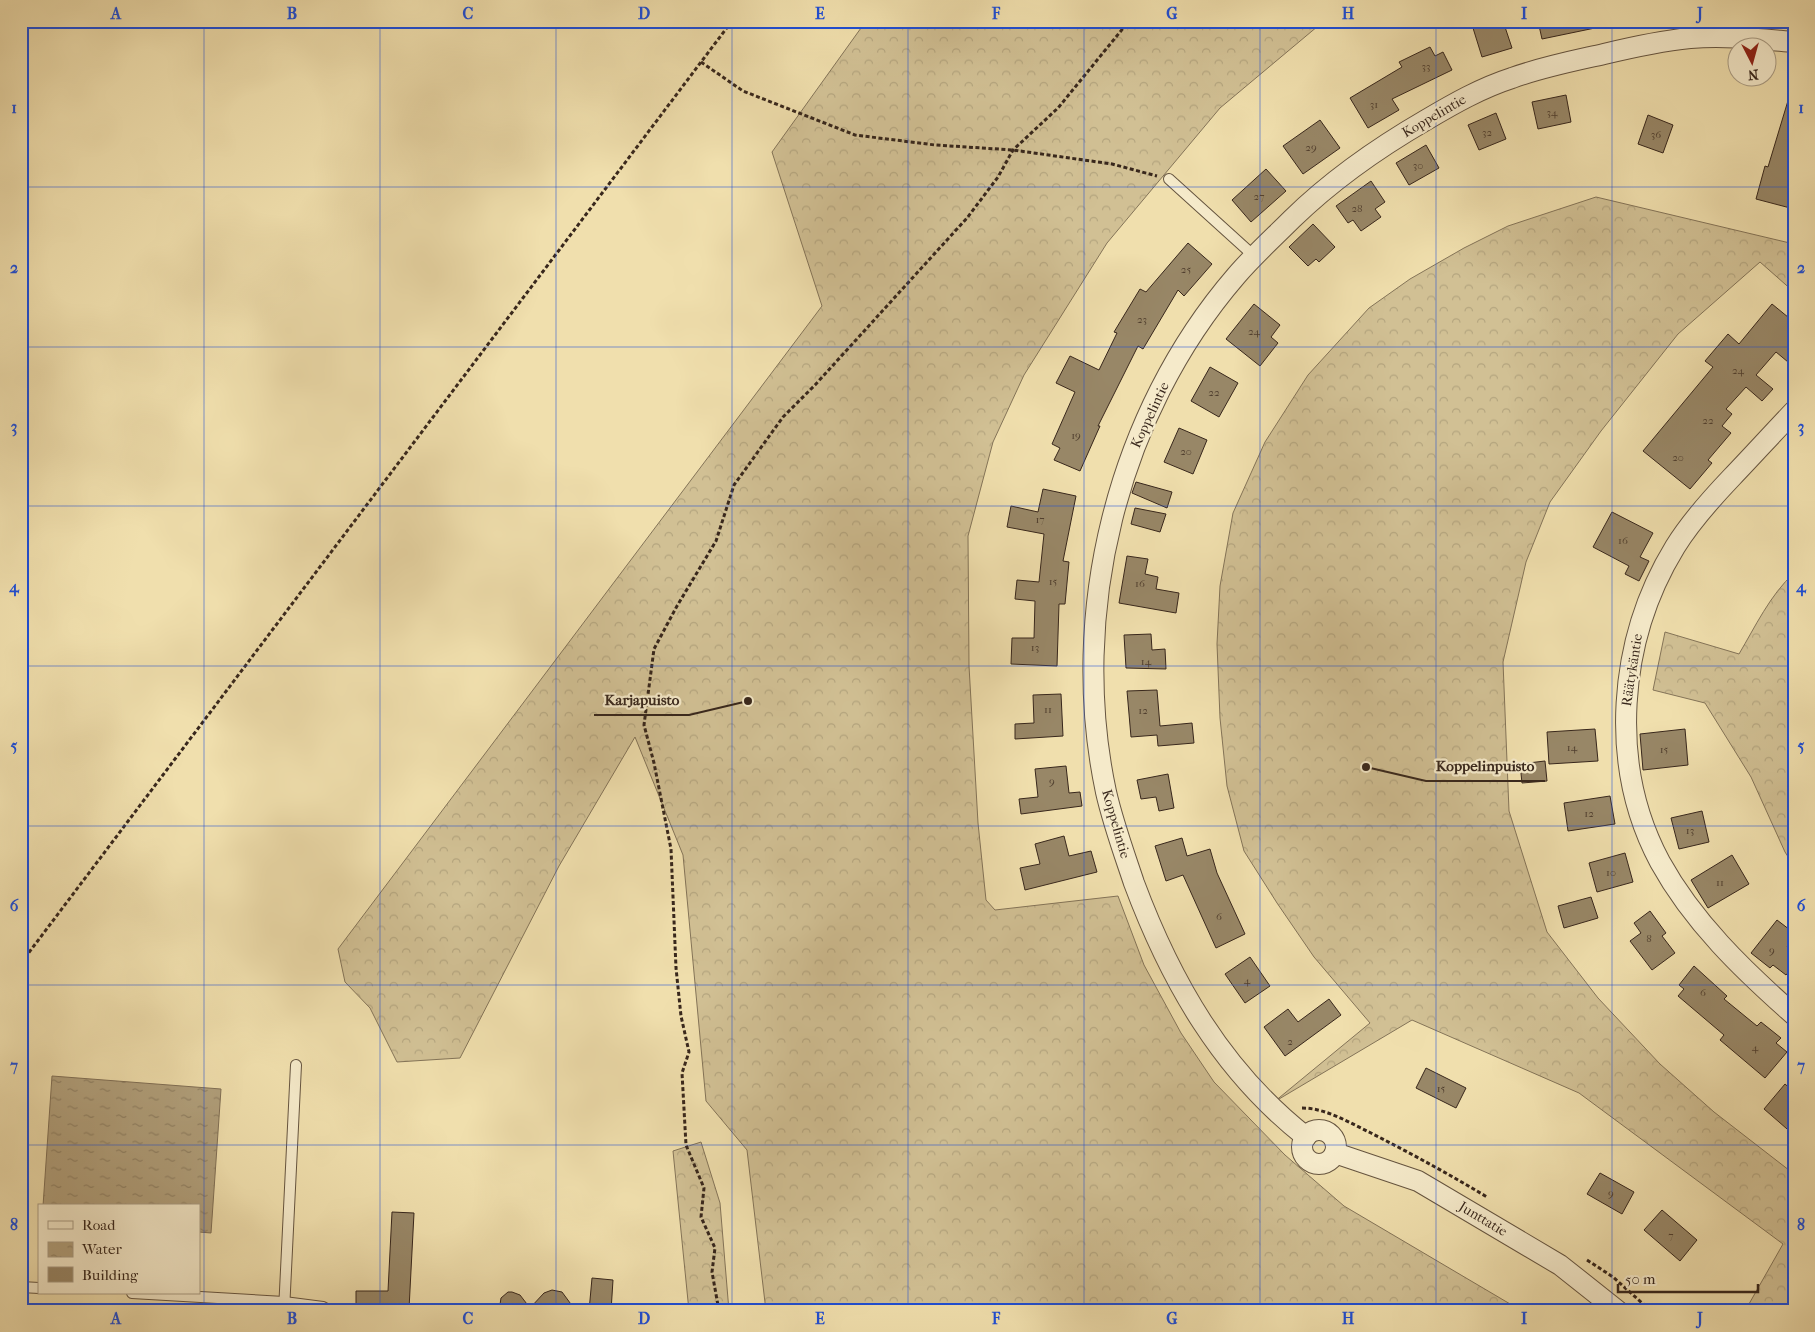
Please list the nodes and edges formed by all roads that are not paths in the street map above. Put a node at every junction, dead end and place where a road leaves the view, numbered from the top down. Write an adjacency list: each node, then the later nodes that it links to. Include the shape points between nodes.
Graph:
1 (1794, 42): 3 (street, Koppelintie, via 1740,37 1691,38 1644,45 1510,78 1464,98 1353,166 1309,202)
2 (1168, 179): 3 (lane)
3 (1254, 256): 7 (street, Koppelintie, via 1210,310 1183,351 1163,385 1133,451 1115,507 1101,568 1096,609 1094,702 1106,794 1123,851 1156,939 1188,1001 1252,1088 1306,1137 1319,1130 1329,1134 1335,1142)
4 (1794, 410): 5 (street, Räätykäntie, via 1698,514 1656,584 1639,627 1629,670 1626,741 1644,829 1674,886 1746,972)
5 (1794, 1015)
6 (296, 1065): 11 (lane)
7 (1335, 1153): 13 (street, Junttatie, via 1418,1181 1560,1265)
8 (21, 1287): 9 (lane)
9 (38, 1288)
10 (144, 1294): 11 (lane)
11 (284, 1306): 12 (lane, via 323,1307)
12 (330, 1311)
13 (1618, 1311)

